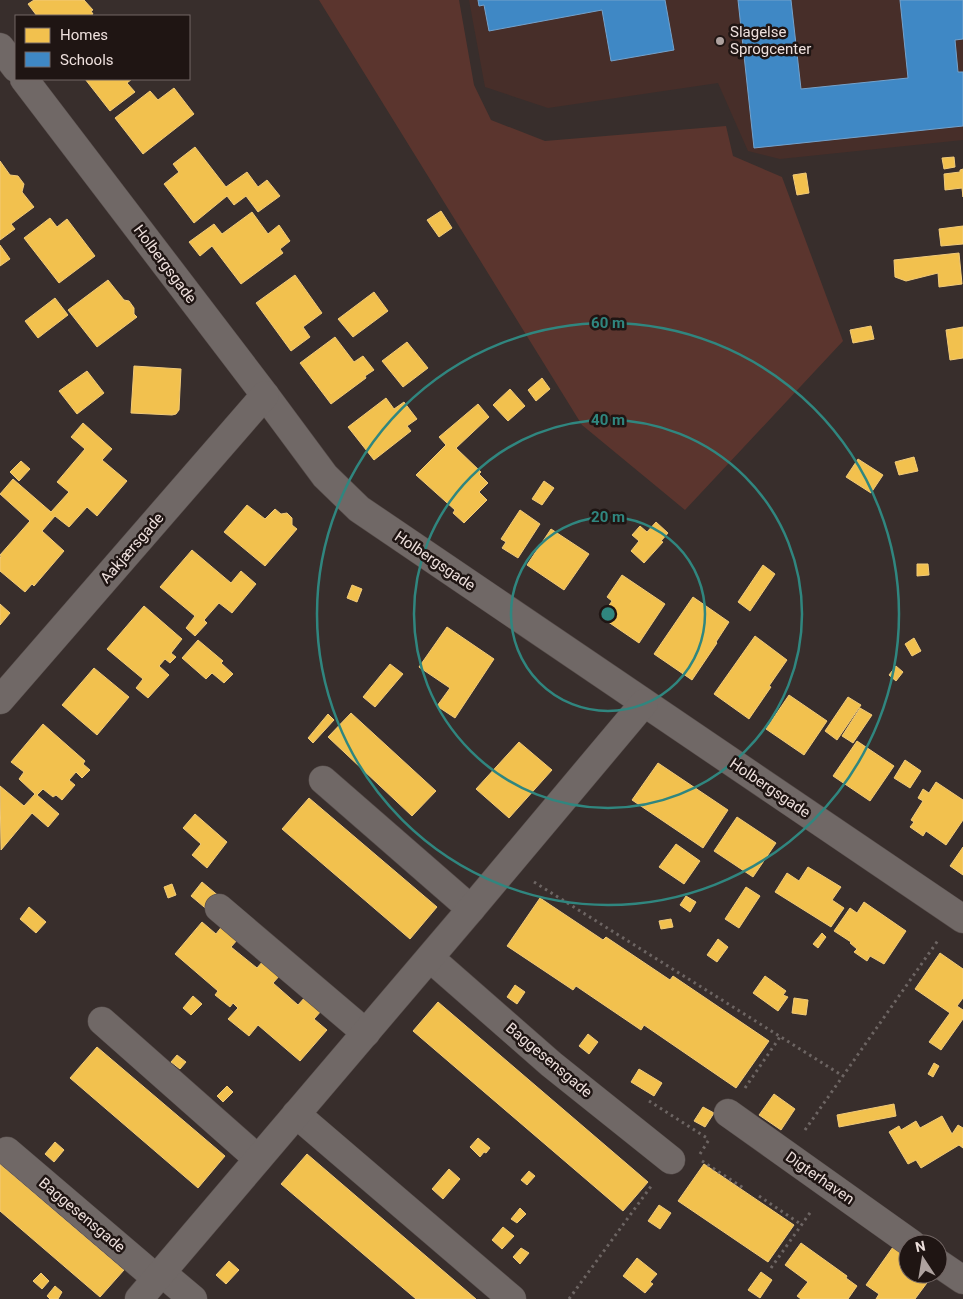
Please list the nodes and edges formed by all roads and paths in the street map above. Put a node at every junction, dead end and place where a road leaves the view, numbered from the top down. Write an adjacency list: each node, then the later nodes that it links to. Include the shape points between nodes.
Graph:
1 (0, 47): 2 (street)
2 (15, 67)
3 (25, 80): 4 (street, Holbergsgade)
4 (265, 395): 5 (street, Aakjærsgade); 6 (street, Holbergsgade, via 325,476 359,509)
5 (0, 700)
6 (644, 703): 8 (street); 11 (street, Holbergsgade)
7 (323, 780): 10 (street)
8 (508, 865): 10 (street); 15 (path)
9 (219, 908): 14 (street)
10 (471, 909): 12 (street)
11 (960, 916): 16 (path)
12 (430, 958): 14 (street); 22 (street, Baggesensgade, via 551,1064)
13 (102, 1021): 21 (street)
14 (366, 1032): 18 (street)
15 (780, 1037): 16 (path); 17 (path)
16 (843, 1076): 20 (path)
17 (728, 1113): 20 (street, Digterhaven); 24 (path, via 697,1158)
18 (296, 1114): 21 (street); 34 (street)
19 (7, 1151): 30 (street, Baggesensgade)
20 (787, 1155): 23 (street, Digterhaven)
21 (258, 1159): 30 (street)
22 (670, 1160): 35 (path)
23 (830, 1185): 26 (path); 27 (street, Digterhaven)
24 (745, 1189)
25 (759, 1196): 26 (path)
26 (802, 1225): 28 (path)
27 (898, 1234)
28 (772, 1268)
29 (948, 1270): 31 (street)
30 (159, 1276): 32 (street); 33 (street, Baggesensgade)
31 (963, 1280)
32 (139, 1299)
33 (193, 1299)
34 (512, 1299)
35 (568, 1299)

